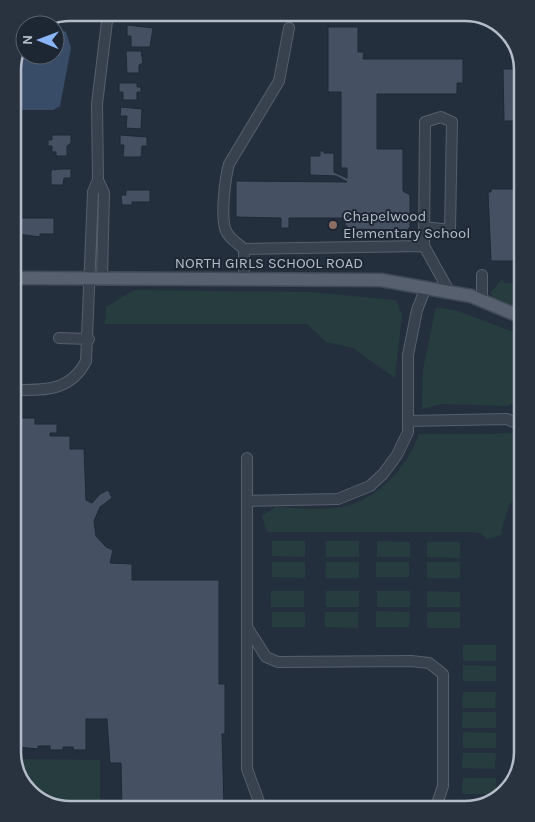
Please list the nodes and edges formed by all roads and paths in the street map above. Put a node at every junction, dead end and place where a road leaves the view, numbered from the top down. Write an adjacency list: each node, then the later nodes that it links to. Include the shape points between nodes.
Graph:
1 (107, 21): 8 (street, via 97,104 98,180 93,192)
2 (289, 28): 5 (street, via 279,81 229,164 225,177 225,228)
3 (424, 227): 3 (street, via 425,122 441,117 452,122 450,230); 4 (street)
4 (424, 246): 5 (street); 11 (street)
5 (244, 248): 9 (street)
6 (482, 275): 12 (street)
7 (21, 278): 8 (main road, NORTH GIRLS SCHOOL ROAD)
8 (96, 278): 9 (main road, NORTH GIRLS SCHOOL ROAD); 15 (street)
9 (244, 279): 10 (main road, NORTH GIRLS SCHOOL ROAD, via 381,280)
10 (426, 286): 11 (main road, NORTH GIRLS SCHOOL ROAD); 17 (street, via 417,310 408,355)
11 (449, 291): 12 (main road, NORTH GIRLS SCHOOL ROAD)
12 (482, 300): 13 (main road, NORTH GIRLS SCHOOL ROAD)
13 (514, 314)
14 (59, 338): 15 (street)
15 (89, 339): 16 (street, via 86,361 71,381 55,388)
16 (21, 390)
17 (408, 421): 18 (street, via 507,419); 20 (street, via 408,432 383,474 370,486 352,495 338,499)
18 (514, 422)
19 (247, 458): 20 (street)
20 (247, 501): 21 (street)
21 (247, 626): 22 (street, via 248,769); 23 (street, via 266,657 278,662 412,661 429,663 443,674 444,786)
22 (258, 801)
23 (438, 801)

